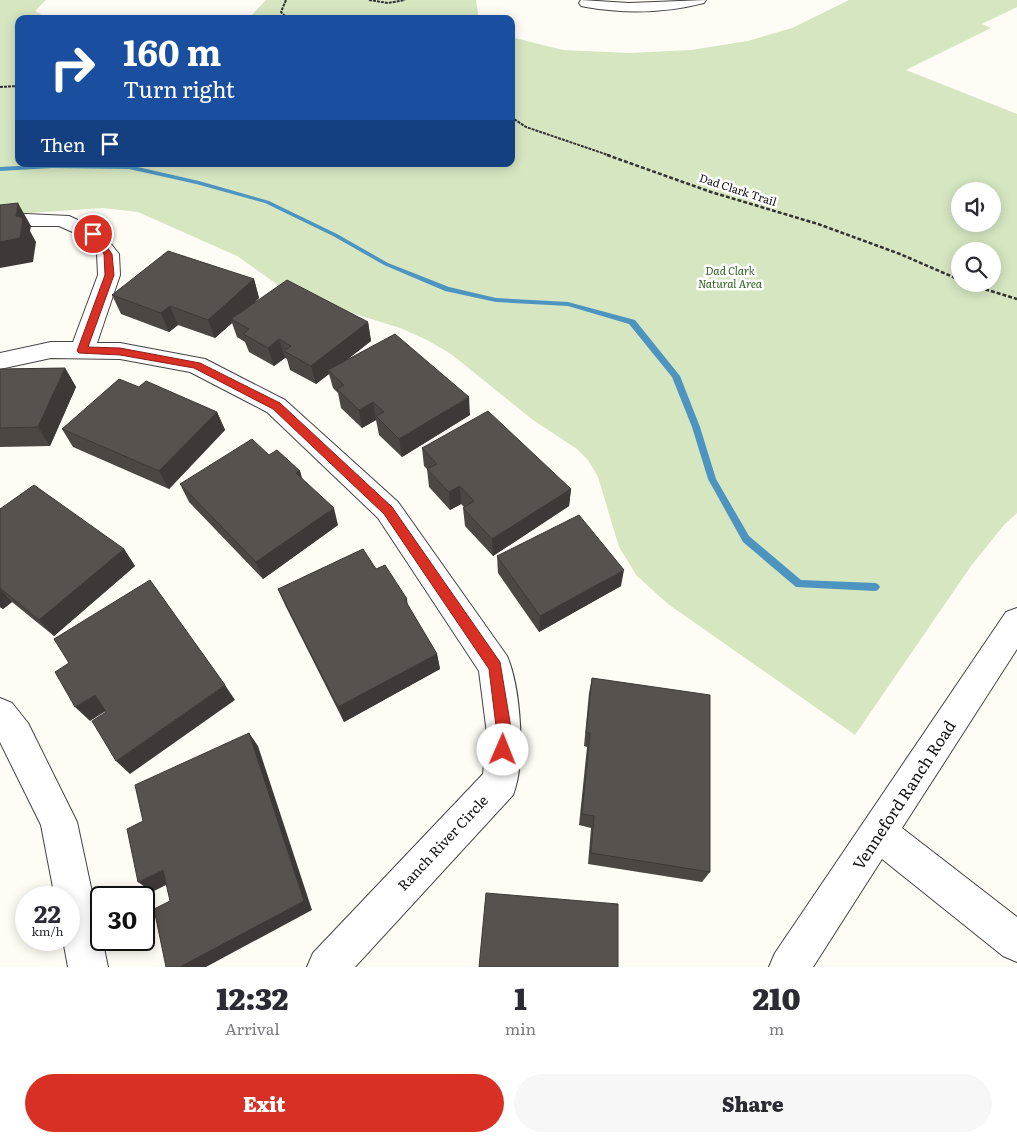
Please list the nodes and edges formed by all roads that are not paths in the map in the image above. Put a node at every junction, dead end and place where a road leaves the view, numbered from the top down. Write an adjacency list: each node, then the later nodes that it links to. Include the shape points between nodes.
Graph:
1 (699, 0): 2 (street, via 666,7 612,8)
2 (586, 3)
3 (0, 223): 4 (street, via 62,220 93,234 108,254 109,275)
4 (82, 351): 5 (street, Ranch River Circle, via 51,350); 11 (street, Ranch River Circle, via 120,351 196,365 276,406 388,510 495,667 504,734 500,782)
5 (0, 361)
6 (1017, 622): 8 (street, Venneford Ranch Road)
7 (0, 714): 10 (street, via 16,735 59,822)
8 (879, 833): 9 (street); 12 (street, Venneford Ranch Road)
9 (1017, 942)
10 (88, 967)
11 (327, 967)
12 (790, 967)

